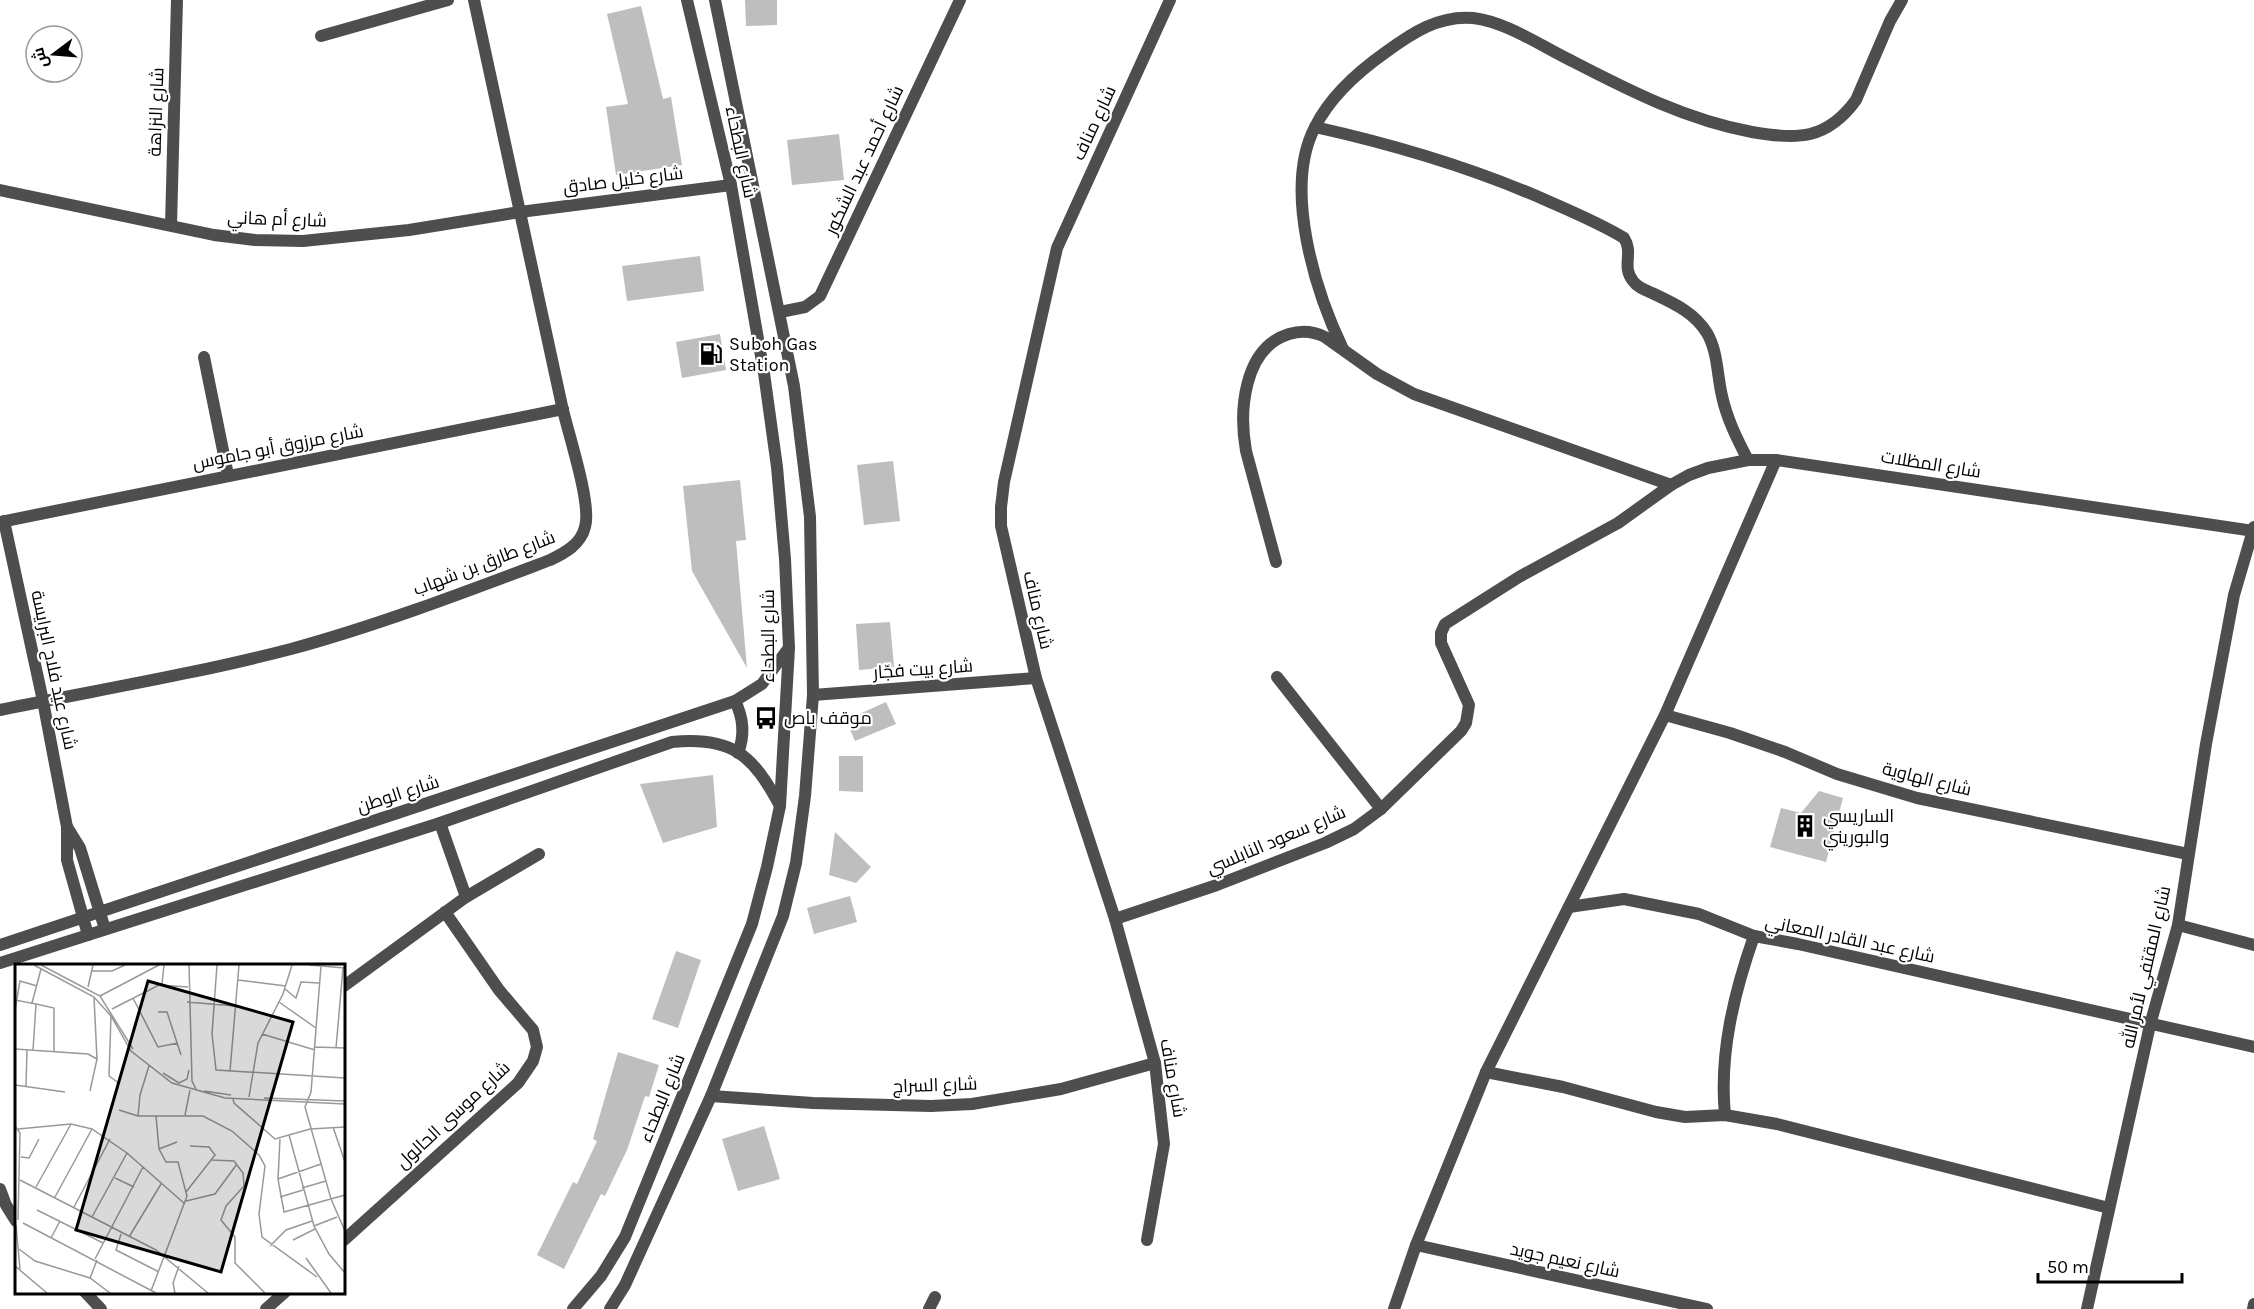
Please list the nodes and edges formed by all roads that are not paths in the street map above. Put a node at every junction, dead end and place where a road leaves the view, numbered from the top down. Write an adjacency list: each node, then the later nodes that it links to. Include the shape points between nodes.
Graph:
1 (177, 0): 14 (street, شارع النزاهة)
2 (448, 0): 9 (street)
3 (474, 0): 13 (street, شارع طارق بن شهاب)
4 (687, 0): 11 (street, شارع البطحاء)
5 (715, 0): 15 (street, شارع البطحاء)
6 (960, 0): 15 (street, شارع أحمد عبد الشكور, via 820,296 805,307)
7 (1170, 0): 29 (street, شارع مناف, via 1057,248 1004,482 1001,526)
8 (1902, 0): 10 (street, via 1848,111 1826,129 1802,137 1731,128 1672,110 1495,23 1469,18 1434,23 1401,41 1349,84)
9 (321, 36)
10 (1315, 127): 16 (street, via 1302,176 1308,243 1320,292); 19 (street, via 1480,173 1624,238 1630,252 1627,267 1631,280 1685,310 1706,332 1714,350 1729,421)
11 (730, 185): 13 (street, شارع خليل صادق); 27 (street, شارع البطحاء, via 777,467)
12 (0, 190): 14 (street, شارع أم هاني)
13 (520, 212): 14 (street, شارع أم هاني, via 351,238 303,241 255,240); 18 (street, شارع طارق بن شهاب)
14 (171, 225)
15 (780, 312): 30 (street, شارع البطحاء, via 794,386 810,516)
16 (1343, 349): 22 (street, via 1414,394); 26 (street, via 1317,333 1286,335 1260,356 1247,386 1243,435)
17 (204, 357): 21 (street)
18 (562, 409): 21 (street, شارع مرزوق أبو جاموس); 31 (street, شارع طارق بن شهاب, via 587,515 579,540 566,552 437,603 292,648)
19 (1748, 460): 20 (street, شارع المظلات); 22 (street, شارع المظلات, via 1708,468)
20 (1776, 460): 25 (street, شارع المظلات); 34 (street)
21 (228, 475): 23 (street, شارع مرزوق أبو جاموس)
22 (1671, 485): 24 (street, شارع المظلات)
23 (2, 521): 31 (street, شارع عيد فلاح البرايسة)
24 (1618, 523): 37 (street, شارع سعود النابلسي, via 1537,566 1445,624 1441,643 1469,705 1467,723)
25 (2253, 530): 41 (street, شارع المقتفي لأمر الله, via 2234,595)
26 (1276, 562)
27 (789, 648): 32 (street, شارع الوطن, via 762,684); 36 (street, شارع البطحاء)
28 (1277, 676): 37 (street)
29 (1036, 678): 30 (street, شارع بيت فجّار); 47 (street, شارع مناف)
30 (813, 695): 60 (street, شارع البطحاء, via 796,863 783,916)
31 (43, 701): 33 (street, شارع طارق بن شهاب); 39 (street, شارع عيد فلاح البرايسة)
32 (735, 701): 35 (street, via 743,728); 44 (street, شارع الوطن)
33 (0, 710)
34 (1665, 716): 41 (street, شارع الهاوية, via 1730,733 1837,774 1917,798); 43 (street)
35 (738, 753): 36 (street, via 765,778); 38 (street, via 706,741 672,742)
36 (780, 806): 74 (street, شارع البطحاء, via 752,924 625,1237 601,1276)
37 (1381, 810): 47 (street, شارع سعود النابلسي, via 1325,843)
38 (440, 823): 42 (street); 49 (street)
39 (67, 827): 44 (street, شارع عيد فلاح البرايسة, via 80,848); 46 (street, شارع عيد فلاح البرايسة, via 67,860)
40 (539, 854): 42 (street)
41 (2188, 854): 48 (street, شارع المقتفي لأمر الله)
42 (466, 897): 45 (street)
43 (1569, 907): 51 (street, via 1624,899 1699,914); 59 (street)
44 (100, 912): 46 (street, شارع الوطن); 49 (street, شارع عيد فلاح البرايسة)
45 (445, 912): 55 (street); 65 (street, شارع موسى الحالول, via 499,990 533,1030 537,1047 533,1061 518,1083)
46 (83, 918): 50 (street, شارع عيد فلاح البرايسة); 52 (street, شارع الوطن)
47 (1115, 919): 58 (street, شارع مناف)
48 (2178, 925): 53 (street); 56 (street, شارع المقتفي لأمر الله)
49 (105, 929): 50 (street)
50 (88, 935): 54 (street)
51 (1754, 936): 56 (street, شارع عبد القادر المعاني); 61 (street, شارع عبد القادر المعاني, via 1726,1040)
52 (0, 945)
53 (2254, 945)
54 (0, 963)
55 (345, 985)
56 (2151, 1025): 57 (street, شارع عبد القادر المعاني); 63 (street, شارع المقتفي لأمر الله)
57 (2254, 1047)
58 (1155, 1063): 60 (street, شارع السراج, via 1061,1089 972,1104 813,1103); 66 (street, شارع مناف, via 1164,1144)
59 (1486, 1072): 61 (street, via 1686,1118); 67 (street)
60 (711, 1096): 75 (street, شارع البطحاء, via 625,1285)
61 (1725, 1115): 63 (street, via 1777,1124)
62 (0, 1190): 64 (street)
63 (2109, 1208): 79 (street, شارع المقتفي لأمر الله)
64 (15, 1219)
65 (345, 1239)
66 (1147, 1240)
67 (1416, 1245): 77 (street); 78 (street, شارع نعيم جويد)
68 (86, 1294): 72 (street)
69 (284, 1294): 73 (street)
70 (935, 1297): 76 (street)
71 (2254, 1304): 80 (street)
72 (101, 1309)
73 (267, 1309)
74 (573, 1309)
75 (610, 1309)
76 (929, 1309)
77 (1394, 1309)
78 (1707, 1309)
79 (2087, 1309)
80 (2253, 1309)

